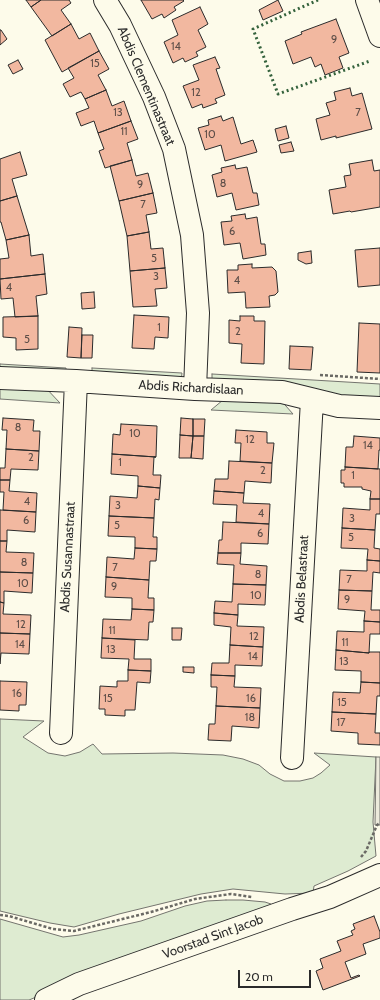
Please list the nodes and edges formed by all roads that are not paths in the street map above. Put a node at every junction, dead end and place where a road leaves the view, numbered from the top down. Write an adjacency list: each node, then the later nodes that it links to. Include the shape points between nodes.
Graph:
1 (105, 0): 6 (street, Abdis Clementinastraat, via 120,25 154,98 174,149 192,235 198,313)
2 (367, 0): 3 (street)
3 (380, 36)
4 (0, 378): 5 (street, Abdis Richardislaan)
5 (76, 381): 6 (street, Abdis Richardislaan); 9 (street, Abdis Susannastraat)
6 (195, 389): 7 (street, Abdis Richardislaan, via 282,392)
7 (312, 400): 8 (street, Abdis Richardislaan, via 339,406); 10 (street, Abdis Belastraat)
8 (380, 408)
9 (61, 733)
10 (292, 758)
11 (380, 876): 12 (street, Voorstad Sint Jacob, via 330,897 79,984)
12 (46, 1000)

